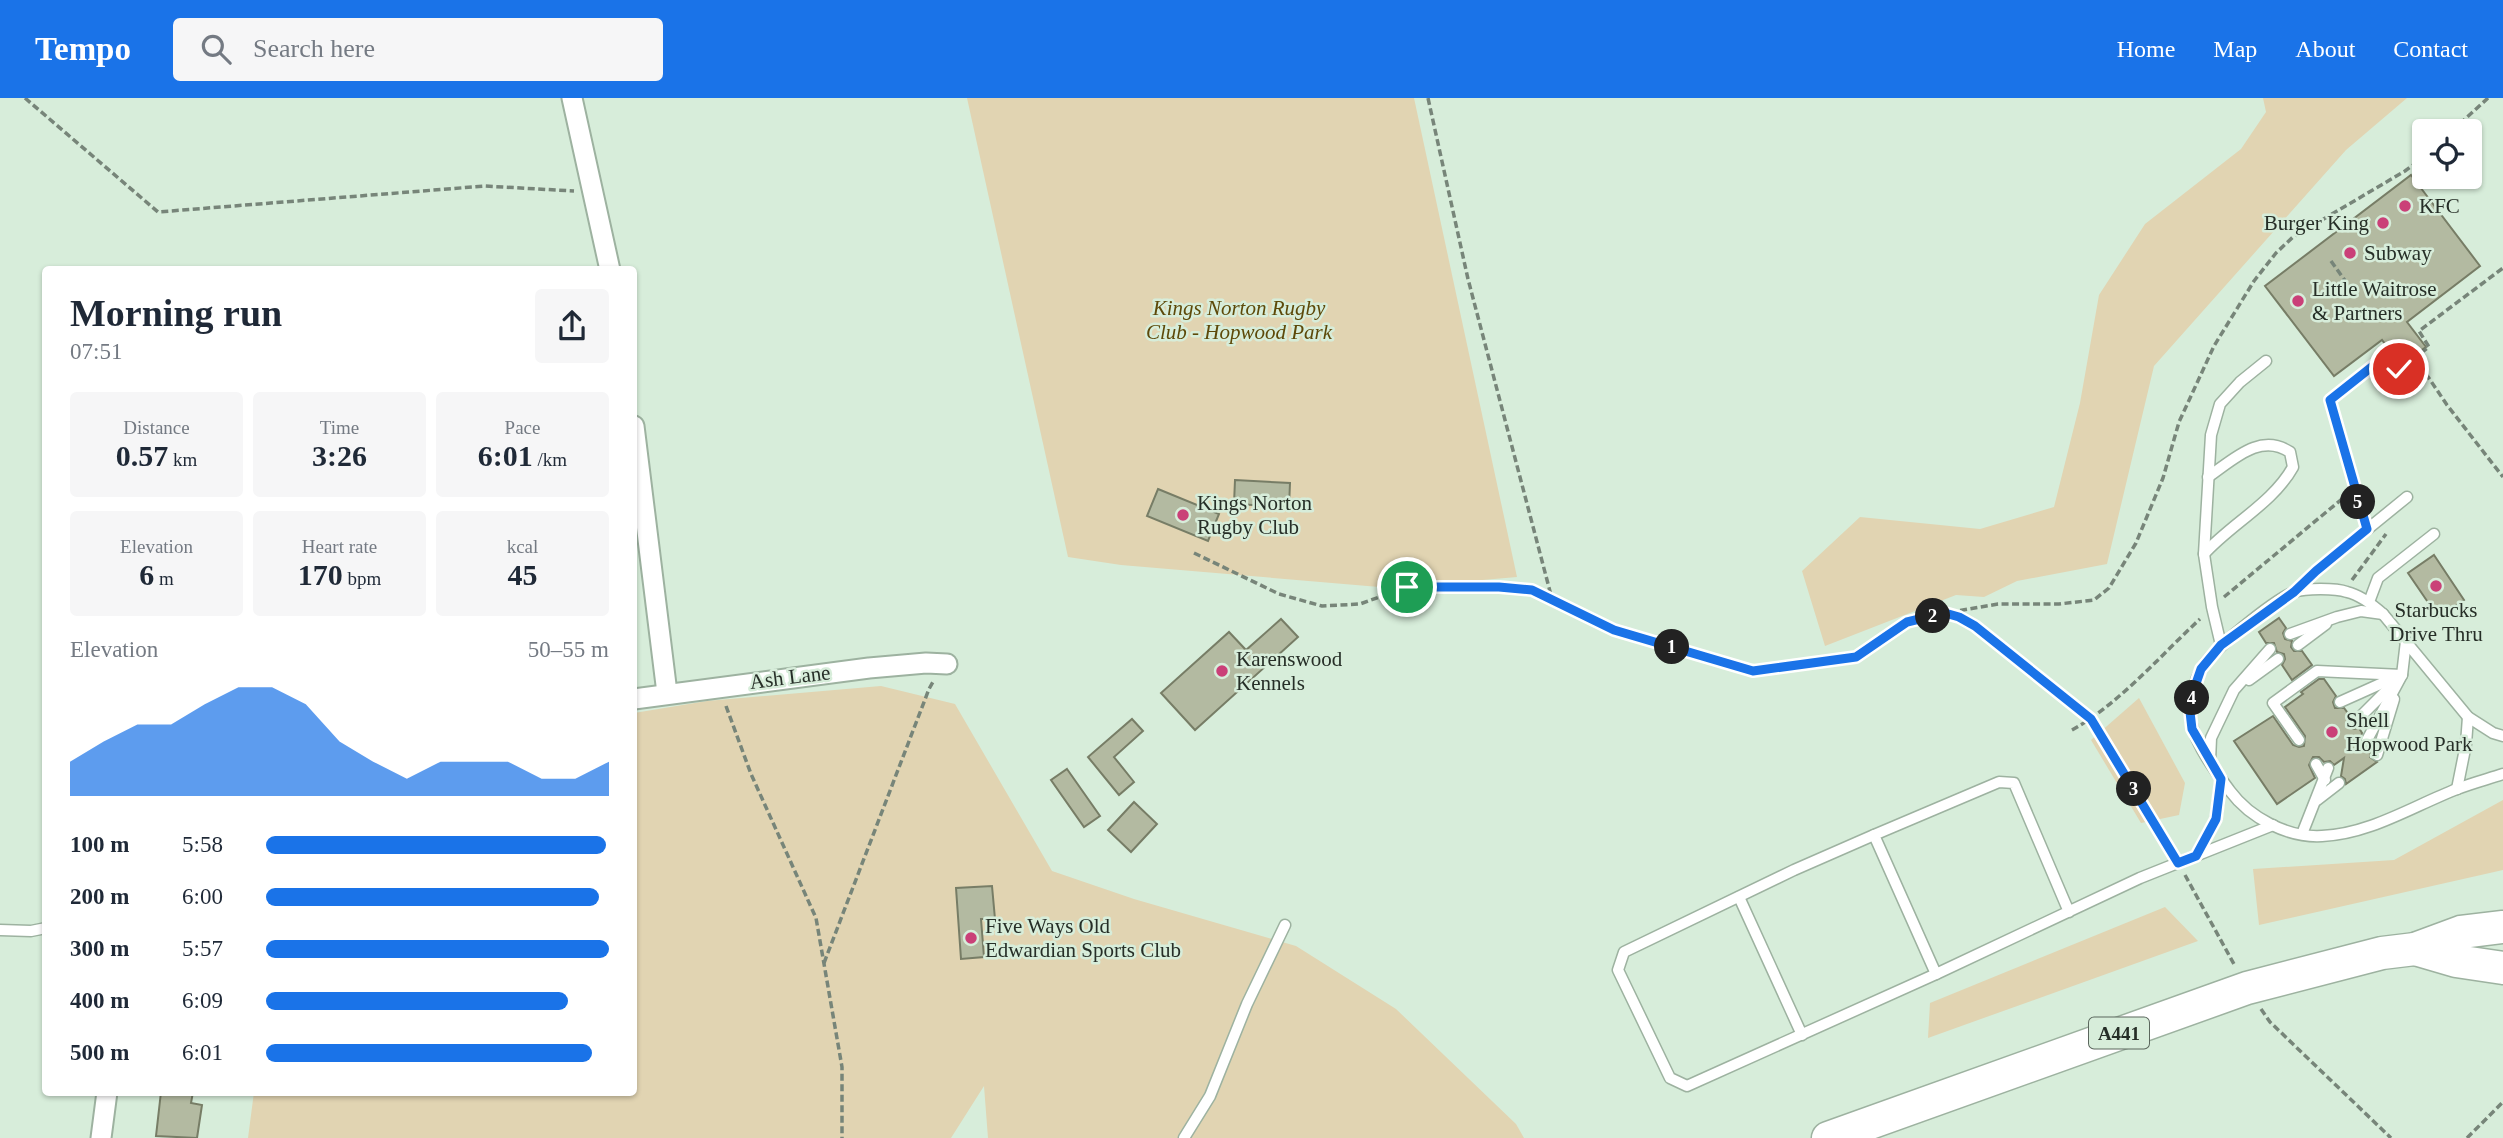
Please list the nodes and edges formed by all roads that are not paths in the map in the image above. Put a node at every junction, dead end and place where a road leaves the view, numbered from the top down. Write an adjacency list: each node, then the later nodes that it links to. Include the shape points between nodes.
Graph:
1 (572, 98): 2 (street)
2 (609, 266)
3 (2266, 361): 5 (lane, via 2220,404 2211,435)
4 (637, 450): 22 (street)
5 (2208, 477): 8 (lane); 8 (lane, via 2257,446 2268,443 2290,452 2293,467 2285,483)
6 (2407, 497): 9 (lane)
7 (2434, 534): 10 (lane, via 2378,578)
8 (2204, 554): 15 (lane)
9 (2294, 592): 10 (lane, via 2347,591); 15 (lane)
10 (2369, 602): 11 (lane)
11 (2383, 614): 12 (lane, via 2361,611); 14 (lane)
12 (2337, 617): 13 (lane); 16 (lane)
13 (2290, 634)
14 (2406, 641): 20 (lane); 25 (lane)
15 (2221, 645): 31 (lane, via 2201,669 2190,712 2192,729)
16 (2298, 645)
17 (2270, 649): 21 (lane)
18 (2278, 659): 21 (lane)
19 (947, 664): 22 (street, Ash Lane, via 869,668)
20 (2402, 675): 24 (lane); 26 (lane); 27 (lane, via 2317,671 2273,702); 29 (lane); 30 (lane)
21 (2234, 690): 31 (lane, via 2211,738)
22 (667, 693): 23 (street, Ash Lane)
23 (637, 698)
24 (2340, 702)
25 (2468, 717): 28 (lane); 38 (lane)
26 (2354, 723)
27 (2298, 734)
28 (2503, 736)
29 (2367, 740)
30 (2377, 755)
31 (2210, 761): 35 (lane)
32 (2316, 764): 36 (lane)
33 (2328, 768): 36 (lane)
34 (2503, 774): 38 (lane)
35 (2221, 779): 40 (lane, via 2239,803); 43 (lane, via 2216,819)
36 (2325, 780): 39 (lane)
37 (2339, 783): 39 (lane)
38 (2457, 789): 41 (lane, via 2345,835)
39 (2317, 800): 41 (lane)
40 (2273, 825): 41 (lane); 43 (lane)
41 (2302, 834)
42 (1874, 835): 44 (lane); 45 (lane, via 1999,782 2014,783); 52 (lane)
43 (2196, 856): 45 (lane)
44 (1739, 897): 53 (lane); 53 (lane, via 1624,952 1618,970 1670,1078 1687,1086)
45 (2069, 912): 52 (lane)
46 (1285, 925): 56 (lane, via 1210,1096)
47 (2503, 928): 50 (highway, A441, via 2461,932)
48 (42, 929): 49 (lane)
49 (0, 930)
50 (2415, 950): 51 (highway, A441); 57 (highway, A441, via 2241,976)
51 (2503, 968)
52 (1936, 974): 53 (lane)
53 (1802, 1035)
54 (106, 1096): 55 (street)
55 (101, 1138)
56 (1184, 1138)
57 (1828, 1138)

